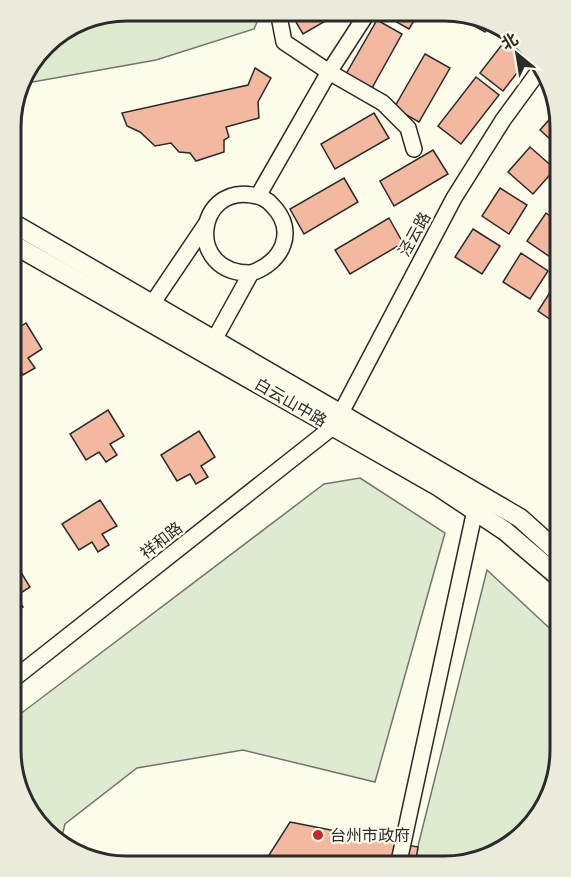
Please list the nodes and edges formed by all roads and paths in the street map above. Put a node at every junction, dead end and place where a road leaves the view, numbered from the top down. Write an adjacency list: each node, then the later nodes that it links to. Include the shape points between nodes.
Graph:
1 (280, 21): 3 (street, via 284,42)
2 (362, 21): 3 (street)
3 (329, 72): 5 (street, via 383,103 408,128); 6 (street)
4 (536, 74): 13 (street, 泾云路, via 454,198)
5 (414, 149)
6 (258, 196): 7 (street, via 232,195 211,212); 10 (street, via 279,212 285,237 274,261)
7 (206, 224): 10 (street, via 204,237 215,261 232,271); 11 (street)
8 (21, 228): 11 (main road, 白云山中路)
9 (21, 248): 13 (main road, 白云山中路)
10 (251, 273): 12 (street)
11 (152, 304): 12 (main road, 白云山中路)
12 (214, 340): 13 (main road, 白云山中路)
13 (338, 420): 14 (main road, 白云山中路); 15 (main road, 白云山中路, via 520,518); 17 (street, 祥和路)
14 (475, 510): 16 (main road, 白云山中路); 18 (street)
15 (550, 545)
16 (550, 569)
17 (21, 673)
18 (400, 856)

